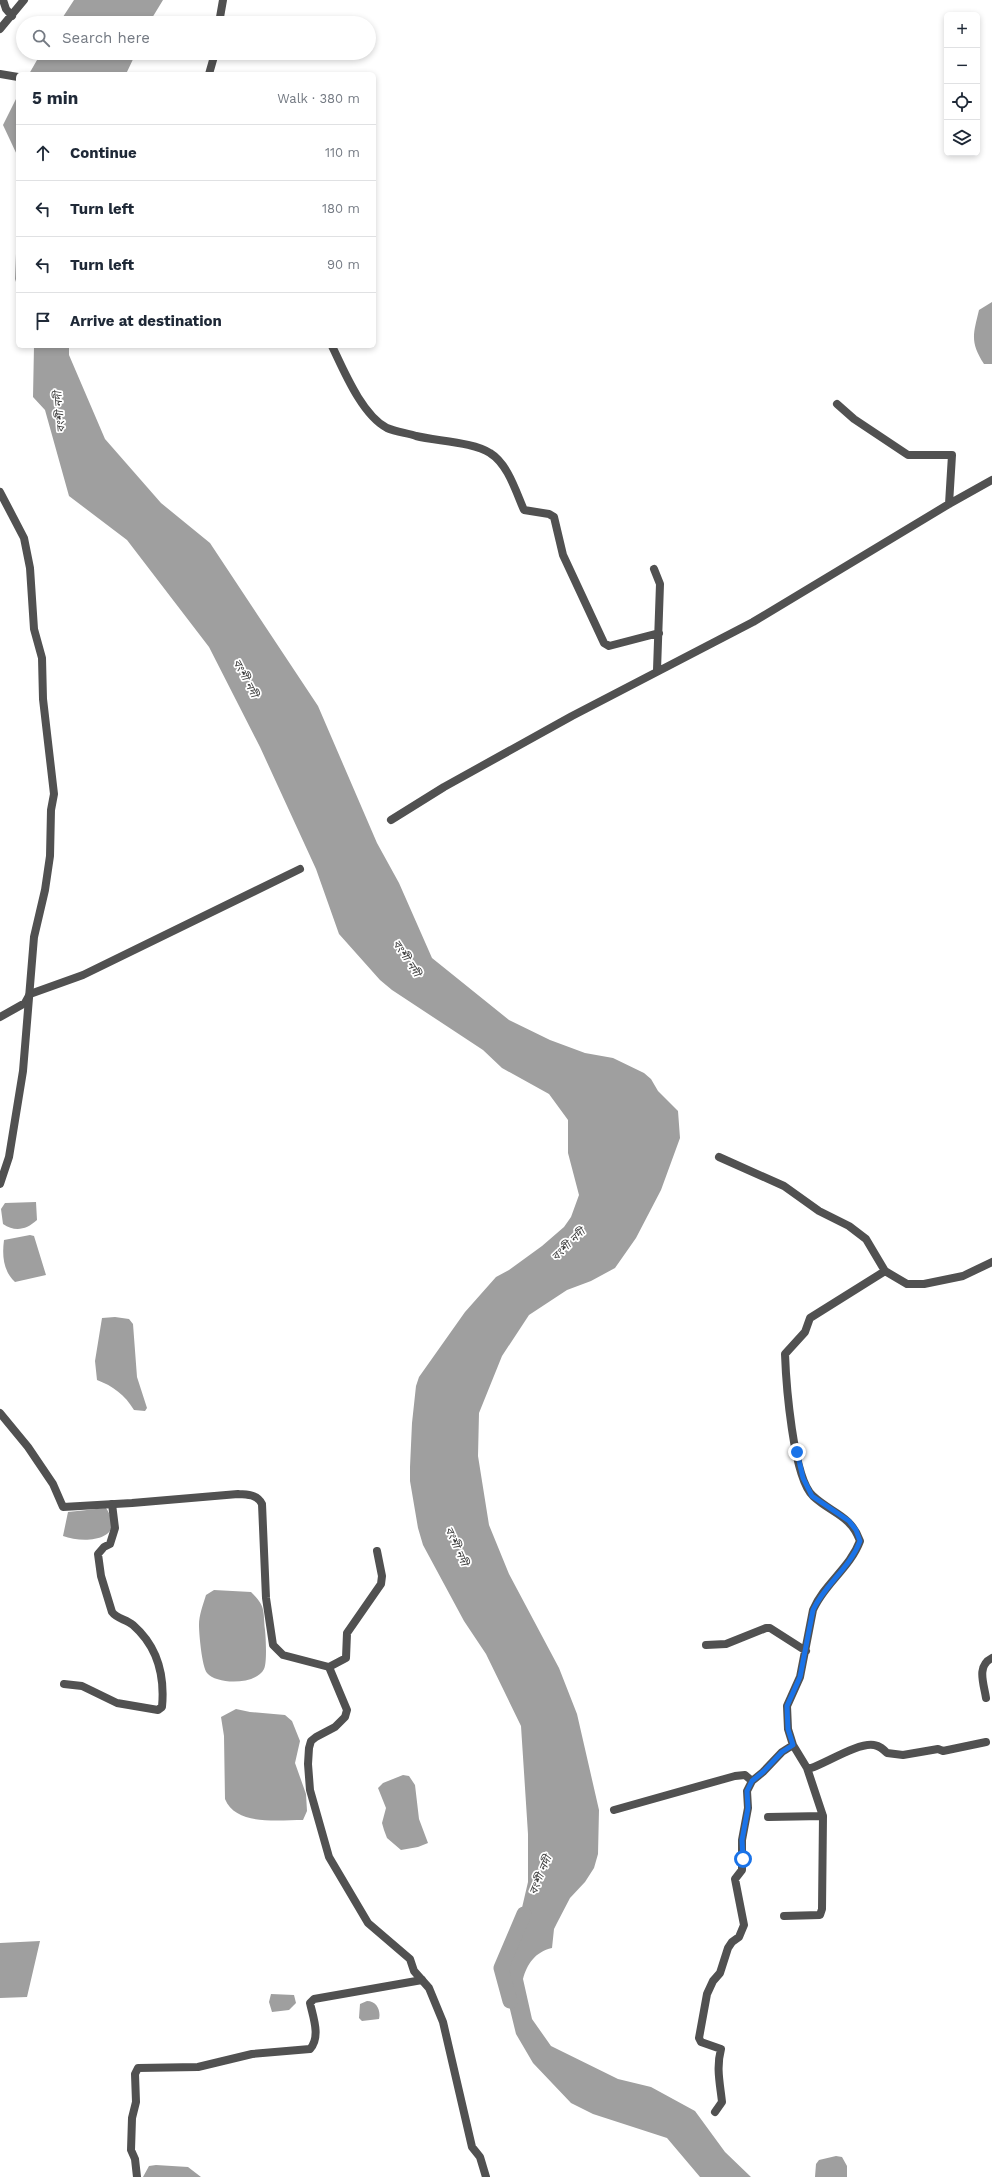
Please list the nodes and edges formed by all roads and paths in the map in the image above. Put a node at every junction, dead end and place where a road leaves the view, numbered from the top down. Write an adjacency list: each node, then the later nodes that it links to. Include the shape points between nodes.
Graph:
1 (3, 0): 4 (street)
2 (24, 0): 4 (street)
3 (223, 0): 5 (street)
4 (12, 16): 6 (street)
5 (220, 16)
6 (0, 29)
7 (213, 60): 8 (street)
8 (210, 72)
9 (0, 74): 10 (street)
10 (16, 77)
11 (333, 348): 17 (street, via 348,380 371,415 387,428 490,453 503,466 524,510 554,517 563,555 604,643 609,646)
12 (837, 404): 15 (street, via 854,419 908,455 952,455)
13 (992, 480): 15 (street)
14 (0, 492): 21 (street, via 24,538 30,568 34,629 42,658 43,699 54,788 50,856 34,937)
15 (949, 504): 18 (street, via 753,622)
16 (654, 569): 17 (street, via 660,584)
17 (659, 633): 18 (street)
18 (657, 670): 19 (street, via 450,783)
19 (391, 820)
20 (300, 869): 21 (street, via 82,975)
21 (30, 994): 22 (street, via 25,1003); 24 (street, via 23,1071 9,1157)
22 (0, 1017)
23 (719, 1157): 26 (street, via 784,1186 819,1211 849,1226 866,1239)
24 (0, 1184)
25 (992, 1262): 26 (street, via 963,1276 924,1284 907,1284)
26 (885, 1271): 31 (street, via 810,1318 805,1332 785,1354 792,1426 803,1478 812,1496 849,1521 860,1541 856,1552 813,1610)
27 (0, 1413): 28 (street, via 53,1484 62,1507)
28 (112, 1504): 33 (street, via 238,1494 252,1495 259,1499 262,1504 266,1598 273,1645 283,1655); 34 (street, via 115,1528 110,1544 98,1554 101,1576 112,1612 132,1625 154,1650 161,1672 162,1707 158,1710 117,1703 82,1686)
29 (377, 1551): 33 (street, via 382,1576 380,1584 347,1633 346,1658)
30 (706, 1645): 31 (street, via 726,1644 770,1628)
31 (806, 1651): 37 (street, via 800,1677 787,1706 788,1729)
32 (992, 1658): 35 (street, via 986,1661 982,1668)
33 (329, 1667): 44 (street, via 347,1710 345,1717 335,1727 311,1741 308,1764 310,1790 329,1858 368,1923 410,1959 414,1971)
34 (64, 1684)
35 (986, 1698)
36 (986, 1742): 38 (street, via 944,1751 938,1749 903,1755 887,1753 881,1747 872,1744)
37 (793, 1745): 38 (street); 39 (street)
38 (807, 1768): 41 (street)
39 (752, 1781): 40 (street, via 745,1775 735,1776); 45 (street, via 747,1791 742,1870 735,1879 744,1925 739,1937 728,1948 720,1973 707,1994 699,2038 701,2042 721,2049 717,2070 722,2102)
40 (614, 1810)
41 (823, 1816): 42 (street); 43 (street, via 820,1915)
42 (768, 1817)
43 (784, 1916)
44 (422, 1980): 46 (street, via 314,1999 310,2003 316,2036 310,2048 252,2054 198,2067 138,2068 135,2074 136,2102 131,2129 131,2150); 47 (street, via 429,1988 443,2022 472,2148 480,2157)
45 (715, 2112)
46 (137, 2177)
47 (486, 2177)

